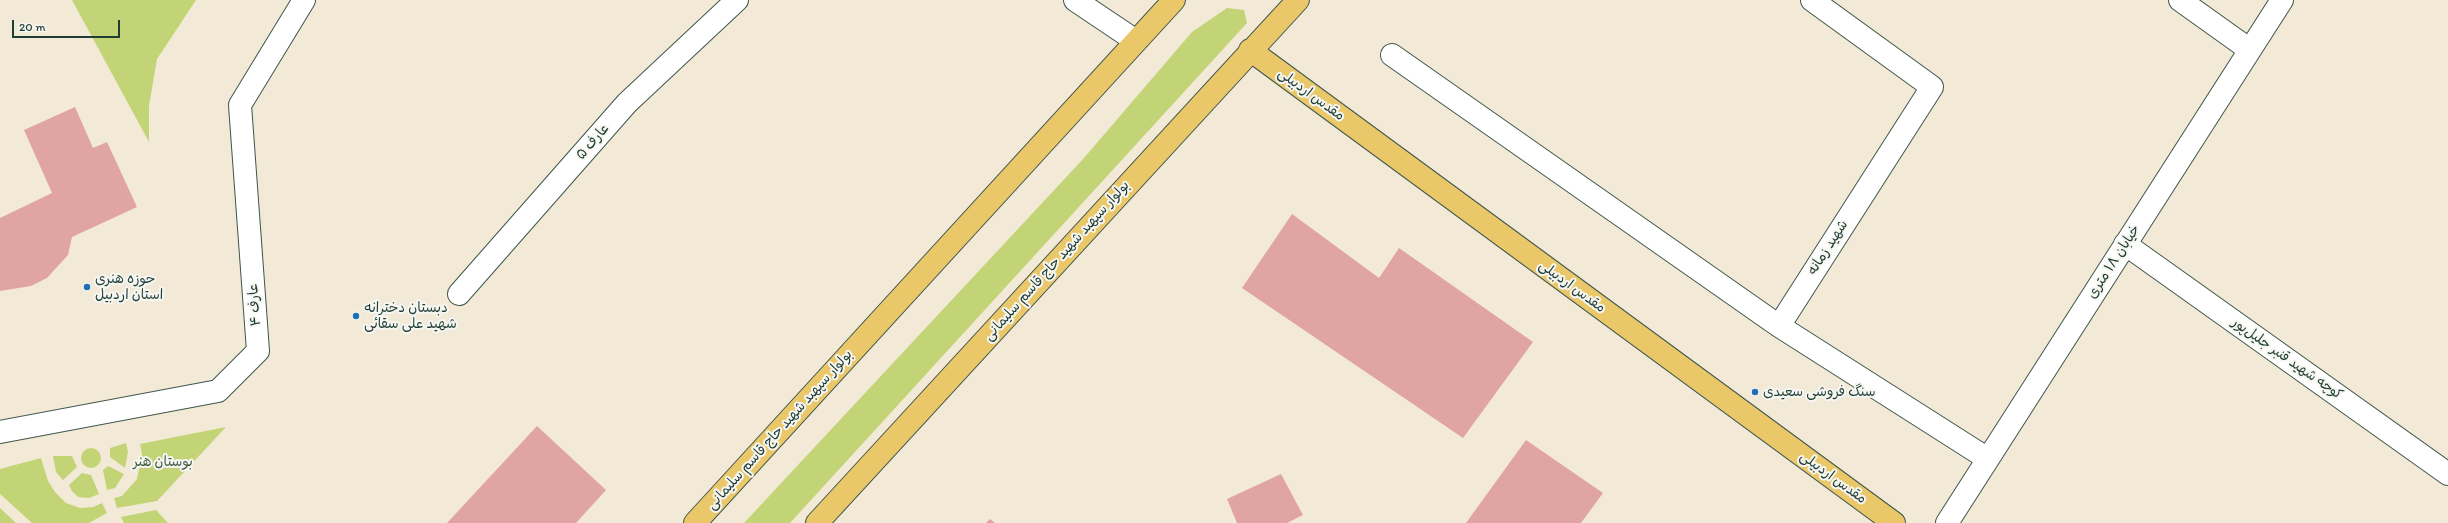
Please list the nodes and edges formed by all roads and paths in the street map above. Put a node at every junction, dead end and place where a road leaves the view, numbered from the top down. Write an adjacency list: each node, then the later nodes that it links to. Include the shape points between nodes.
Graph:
1 (304, 0): 16 (street, عارف ۴, via 240,105 258,351 218,391)
2 (737, 0): 14 (street, عارف ۵, via 627,103)
3 (1075, 0): 9 (street)
4 (1174, 0): 9 (main road, بولوار سپهبد شهید حاج قاسم سلیمانی)
5 (1298, 0): 10 (main road, بولوار سپهبد شهید حاج قاسم سلیمانی)
6 (1812, 0): 15 (street, شهید زمانه, via 1932,87)
7 (2180, 0): 11 (street)
8 (2282, 0): 11 (street, خیابان ۱۸ متری)
9 (1136, 41): 19 (main road, بولوار سپهبد شهید حاج قاسم سلیمانی)
10 (1250, 50): 20 (main road, بولوار سپهبد شهید حاج قاسم سلیمانی); 21 (main road, مقدس اردبیلی)
11 (2250, 50): 13 (street, خیابان ۱۸ متری)
12 (1392, 55): 15 (street)
13 (2125, 244): 17 (street, خیابان ۱۸ متری); 18 (street, کوچه شهید قنبر جلیل‌پور)
14 (459, 294)
15 (1779, 326): 17 (street)
16 (0, 432)
17 (1988, 459): 22 (street, خیابان ۱۸ متری)
18 (2448, 474)
19 (694, 523)
20 (817, 523)
21 (1894, 523)
22 (1946, 523)

